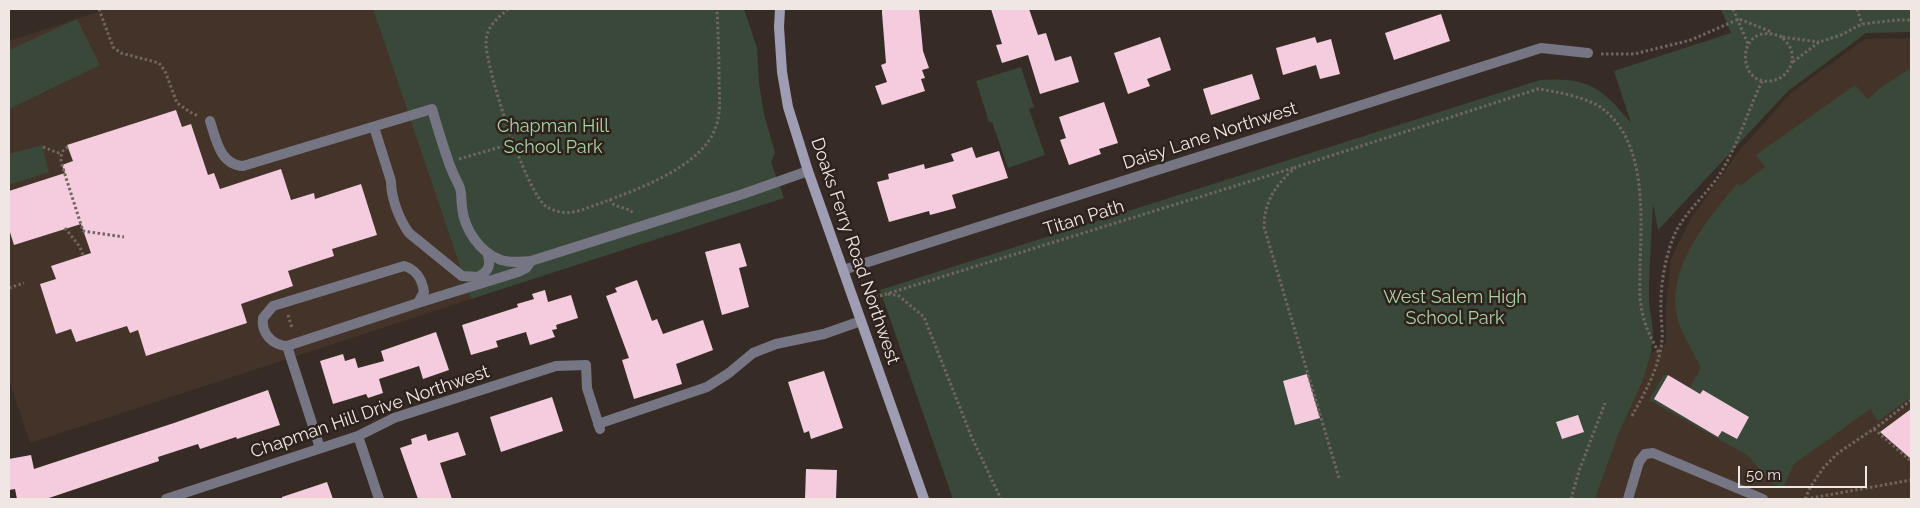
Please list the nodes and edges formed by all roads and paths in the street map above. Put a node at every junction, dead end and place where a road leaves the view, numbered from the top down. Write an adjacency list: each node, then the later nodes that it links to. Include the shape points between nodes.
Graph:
1 (99, 9): 17 (path, via 113,47 121,53 159,63 166,71 177,104)
2 (508, 9): 19 (path, via 493,22 486,40 487,60)
3 (717, 9): 26 (path, via 721,108 715,131 700,152 667,176)
4 (780, 9): 25 (main road, Doaks Ferry Road Northwest, via 782,72 788,107)
5 (1733, 9): 7 (path)
6 (1857, 9): 9 (path)
7 (1739, 19): 10 (path); 13 (path); 14 (path, via 1691,40 1634,54)
8 (1911, 20): 9 (path)
9 (1862, 24): 12 (path)
10 (1772, 32): 11 (path); 13 (path, via 1761,34)
11 (1782, 37): 12 (path); 15 (path, via 1792,50)
12 (1819, 42): 15 (path)
13 (1748, 44): 16 (path, via 1744,53 1745,66 1753,77)
14 (1588, 54): 33 (street, Daisy Lane Northwest, via 1541,48)
15 (1792, 62): 16 (path, via 1780,78)
16 (1762, 81): 45 (path, via 1729,158 1674,236 1661,289 1662,339)
17 (210, 121): 18 (street, via 222,154 235,166)
18 (374, 127): 23 (street, via 432,109); 34 (street, via 403,225 457,273)
19 (514, 143): 23 (path); 26 (path, via 533,189 544,206 571,213)
20 (68, 147): 22 (path)
21 (43, 148): 22 (path)
22 (61, 154): 29 (path, via 83,230)
23 (449, 163): 30 (street, via 462,197 468,229)
24 (1296, 167): 38 (path, Titan Path); 45 (path, Titan Path, via 1538,89 1564,94 1602,108 1621,128 1634,158 1641,226 1642,310); 53 (path, via 1271,194 1264,227)
25 (808, 170): 32 (street, via 743,194); 33 (main road, Doaks Ferry Road Northwest)
26 (610, 199): 27 (path, via 614,205)
27 (634, 214)
28 (65, 228): 31 (path)
29 (124, 237)
30 (487, 252): 32 (street, via 511,262); 34 (street, via 490,267)
31 (83, 255)
32 (531, 261): 35 (street, via 518,272)
33 (843, 270): 40 (main road, Doaks Ferry Road Northwest)
34 (478, 277): 35 (street)
35 (489, 280): 39 (street)
36 (24, 283): 37 (path)
37 (9, 288)
38 (880, 296): 40 (path, Titan Path); 58 (path, via 899,296 924,317 972,438)
39 (418, 303): 44 (street); 44 (street, via 424,292 420,277 404,266 284,303 268,310 262,323 268,336 277,344)
40 (855, 303): 42 (main road, Doaks Ferry Road Northwest)
41 (288, 315): 43 (path)
42 (861, 321): 50 (street, Chapman Hill Drive Northwest, via 753,353 707,387 599,427 587,388 586,365 556,366 394,418); 57 (main road, Doaks Ferry Road Northwest)
43 (292, 328)
44 (287, 346): 51 (street)
45 (1659, 353): 48 (path, via 1649,386)
46 (1911, 400): 49 (path)
47 (1605, 403): 59 (path)
48 (1632, 416)
49 (1874, 429): 52 (path); 62 (path, via 1838,453 1824,467)
50 (358, 436): 51 (street, Chapman Hill Drive Northwest); 56 (street)
51 (320, 448): 55 (street, Chapman Hill Drive Northwest)
52 (1911, 461)
53 (1339, 478)
54 (1911, 480): 62 (path)
55 (167, 499)
56 (379, 499)
57 (924, 499)
58 (1001, 499)
59 (1571, 499)
60 (1628, 499): 61 (street, via 1638,462 1645,454 1653,453)
61 (1763, 499)
62 (1806, 499)

